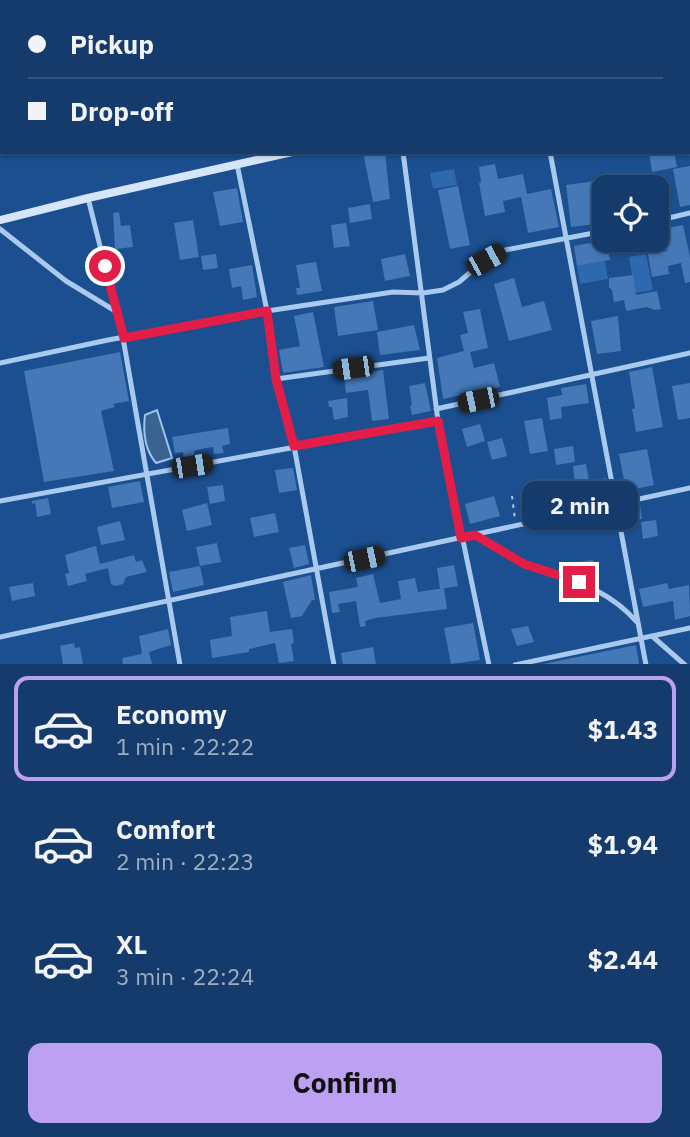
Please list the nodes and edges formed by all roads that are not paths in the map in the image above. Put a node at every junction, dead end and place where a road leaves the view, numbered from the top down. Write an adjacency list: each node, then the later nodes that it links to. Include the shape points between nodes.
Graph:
1 (283, 154): 4 (street)
2 (403, 154): 12 (street)
3 (550, 154): 11 (street)
4 (237, 164): 5 (street); 13 (street)
5 (88, 198): 8 (street); 14 (street)
6 (690, 213): 7 (street)
7 (669, 217)
8 (0, 220)
9 (0, 229): 14 (street, via 66,281)
10 (592, 233): 11 (street)
11 (565, 237): 12 (street, via 500,251 453,286); 19 (street)
12 (423, 293): 13 (street, via 393,292); 17 (street)
13 (267, 311): 15 (street); 20 (street)
14 (117, 312): 15 (street)
15 (124, 338): 18 (street); 24 (street)
16 (690, 353): 19 (street)
17 (429, 358): 20 (street); 21 (street)
18 (0, 363)
19 (592, 374): 21 (street); 27 (street)
20 (276, 379): 23 (street)
21 (436, 409): 22 (street)
22 (438, 421): 23 (street); 29 (street)
23 (294, 446): 24 (street); 30 (street)
24 (148, 473): 26 (street); 31 (street)
25 (690, 488): 27 (street)
26 (0, 501)
27 (617, 504): 28 (street); 32 (street)
28 (475, 535): 29 (street); 32 (street, via 524,564 607,595)
29 (461, 538): 30 (street); 39 (street)
30 (315, 569): 31 (street); 38 (street)
31 (168, 601): 35 (street); 37 (street)
32 (636, 622): 36 (street)
33 (690, 628): 34 (street)
34 (652, 636): 36 (street); 42 (street)
35 (0, 637)
36 (639, 638): 40 (street); 41 (street)
37 (180, 664)
38 (334, 664)
39 (489, 664)
40 (515, 664)
41 (646, 664)
42 (685, 664)

